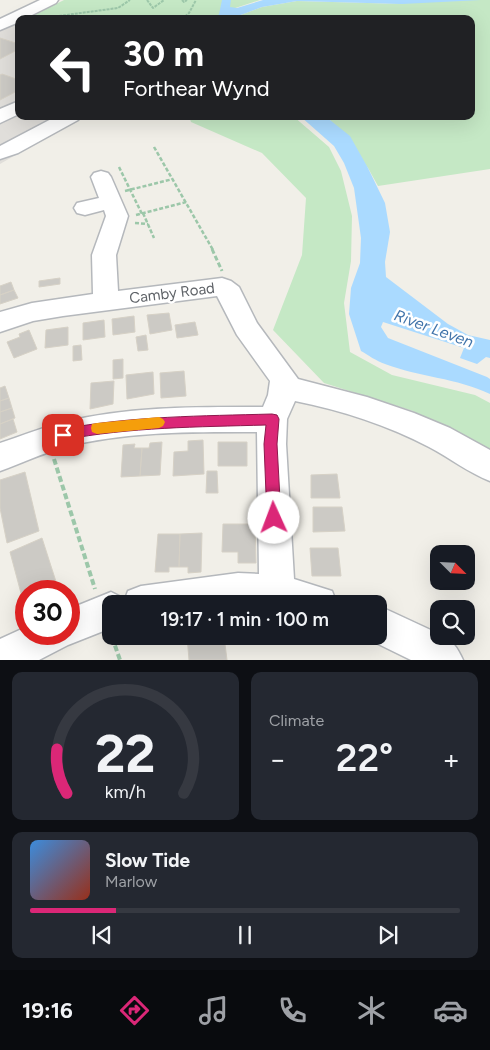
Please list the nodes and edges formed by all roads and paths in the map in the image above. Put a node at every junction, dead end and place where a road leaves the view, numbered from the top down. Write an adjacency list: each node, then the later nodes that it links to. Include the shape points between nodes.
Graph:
1 (51, 0): 8 (street, via 30,6)
2 (130, 0): 9 (path, via 118,8)
3 (147, 0): 4 (path, via 153,8)
4 (164, 0)
5 (182, 0): 6 (path)
6 (187, 0)
7 (196, 0): 10 (path)
8 (16, 15)
9 (59, 15)
10 (187, 15)
11 (15, 16): 12 (street)
12 (0, 25): 13 (street)
13 (15, 31)
14 (15, 108): 15 (street)
15 (0, 117)
16 (63, 120): 18 (street)
17 (154, 147): 19 (path)
18 (0, 153)
19 (173, 179): 20 (path); 21 (path)
20 (115, 192): 22 (street); 23 (path); 23 (path); 26 (street, via 104,255)
21 (186, 202): 23 (path); 25 (path, via 217,257)
22 (85, 208)
23 (142, 214): 24 (path)
24 (154, 238)
25 (222, 287): 26 (street, Camby Road); 28 (street, Camby Road, via 230,293 254,340 284,379)
26 (106, 301): 27 (street, Camby Road, via 32,312)
27 (0, 322)
28 (285, 388): 29 (street); 32 (street, via 313,393 408,422 451,442)
29 (272, 419): 30 (street, via 152,423 99,428); 33 (street)
30 (50, 439): 31 (street); 36 (path, via 71,517)
31 (0, 457)
32 (490, 467)
33 (277, 592): 34 (street, via 238,591); 35 (street)
34 (208, 595)
35 (288, 595)
36 (102, 604)
37 (102, 625): 38 (street)
38 (80, 626)
39 (387, 629): 44 (street, via 422,645)
40 (29, 645): 42 (street)
41 (115, 645): 43 (path)
42 (0, 658)
43 (120, 660)
44 (444, 660)

